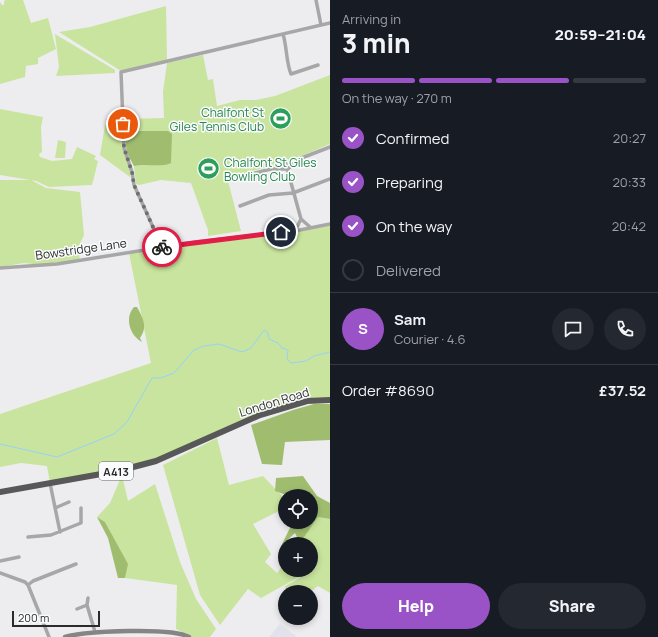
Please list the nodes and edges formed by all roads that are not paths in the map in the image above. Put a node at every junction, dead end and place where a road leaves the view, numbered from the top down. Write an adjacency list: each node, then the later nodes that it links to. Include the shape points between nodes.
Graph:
1 (316, 0): 3 (street)
2 (330, 24): 3 (street)
3 (321, 26): 4 (street)
4 (284, 34): 6 (street); 19 (street, via 121,72 124,148 134,185)
5 (318, 65): 6 (street)
6 (291, 74): 7 (street)
7 (286, 76)
8 (330, 147): 10 (street, via 299,159)
9 (285, 161): 10 (street)
10 (288, 169): 11 (street, via 271,169); 13 (street)
11 (240, 177)
12 (330, 179): 13 (street)
13 (293, 192): 14 (street, via 269,195); 15 (street)
14 (240, 206)
15 (301, 219): 17 (street); 18 (street)
16 (330, 224): 17 (street, Bowstridge Lane)
17 (310, 227): 18 (street, Bowstridge Lane)
18 (295, 231): 19 (street, Bowstridge Lane)
19 (162, 247): 20 (street, Bowstridge Lane, via 57,264)
20 (0, 268)
21 (330, 400): 22 (highway, London Road / A413, via 307,401 260,415 156,461 118,471)
22 (50, 483): 23 (highway, A413); 25 (street)
23 (0, 492)
24 (69, 502): 25 (street)
25 (55, 508): 27 (street)
26 (81, 508): 27 (street, via 81,523)
27 (60, 532): 28 (street)
28 (28, 537)
29 (19, 558): 30 (street)
30 (0, 561)
31 (76, 564): 33 (street)
32 (0, 573): 33 (street)
33 (28, 585): 38 (street)
34 (88, 598): 35 (street)
35 (87, 605): 36 (street); 37 (street)
36 (77, 609)
37 (95, 632): 39 (street); 40 (street, via 172,632)
38 (49, 637)
39 (65, 637)
40 (189, 637)

